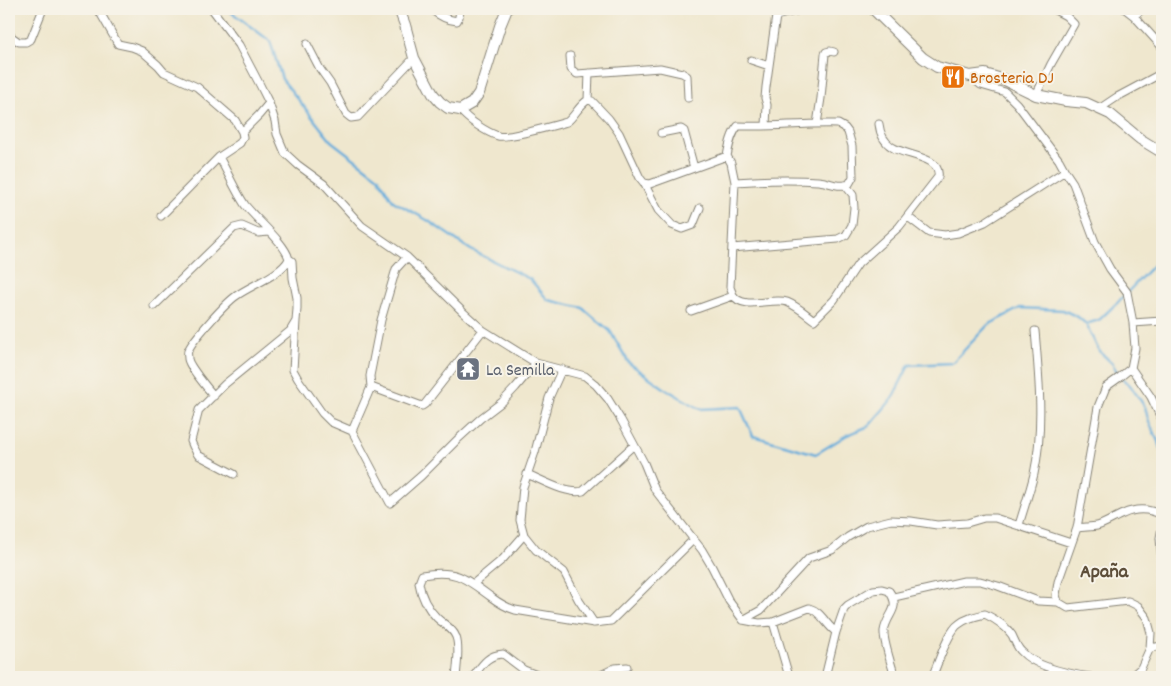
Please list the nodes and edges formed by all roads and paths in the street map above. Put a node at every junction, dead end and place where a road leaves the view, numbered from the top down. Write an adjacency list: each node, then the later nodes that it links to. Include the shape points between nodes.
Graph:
1 (43, 9): 15 (street, via 31,39 19,42)
2 (98, 9): 35 (street, via 118,44 142,51 164,72 197,88 235,120)
3 (212, 9): 29 (street, via 239,45)
4 (399, 9): 20 (main road)
5 (431, 9): 6 (street, via 454,21 459,18)
6 (460, 9)
7 (507, 9): 31 (main road, via 479,93 472,103)
8 (808, 9): 13 (street)
9 (872, 9): 25 (main road, via 923,58 937,67)
10 (1053, 9): 26 (street, via 1074,24)
11 (1124, 9): 14 (street)
12 (1142, 9): 14 (street)
13 (776, 13): 22 (street)
14 (1134, 16): 17 (street)
15 (9, 34)
16 (307, 44): 20 (street, via 351,118 358,117)
17 (1162, 47)
18 (834, 52): 32 (street, via 825,54)
19 (570, 56): 23 (street, via 571,69 577,74)
20 (414, 58): 31 (main road, via 432,94 448,108)
21 (751, 60): 22 (street)
22 (770, 66): 34 (street)
23 (588, 73): 27 (street, via 674,70 687,76); 28 (street)
24 (1162, 73): 30 (street)
25 (970, 76): 26 (main road, via 984,74 1005,80); 41 (street, via 981,85 1005,92)
26 (1036, 95): 30 (main road, via 1086,103)
27 (688, 98)
28 (588, 100): 31 (street, via 567,122 500,137 467,118); 43 (street, via 592,100 619,133)
29 (269, 103): 35 (street); 50 (street, via 285,153 324,184 362,226)
30 (1099, 109): 37 (main road)
31 (460, 110)
32 (817, 124): 34 (street); 44 (street, via 838,124 848,132 853,177)
33 (879, 124): 47 (street, via 880,133 888,145 925,159 938,171 938,177)
34 (766, 126): 38 (street, via 738,126)
35 (242, 132): 39 (street, via 240,142)
36 (661, 133): 40 (street, via 684,131)
37 (1162, 151)
38 (726, 156): 40 (street); 42 (street)
39 (219, 157): 46 (street); 48 (street, via 244,204)
40 (694, 168): 43 (street, via 650,184)
41 (1065, 171): 47 (street, via 992,217 958,233 929,233); 57 (street, via 1073,183 1095,242 1127,292)
42 (735, 182): 44 (street, via 821,181); 49 (street)
43 (644, 183): 45 (street, via 658,210 672,225 682,229 692,225)
44 (845, 185): 49 (street, via 853,196 854,208 852,225 846,235 838,239)
45 (700, 208)
46 (161, 216)
47 (908, 217): 52 (street, via 858,264 834,300 814,320 786,302 750,303)
48 (269, 232): 51 (street, via 287,252); 53 (street, via 258,233 242,226 234,228)
49 (732, 248): 52 (street, via 730,287)
50 (406, 257): 58 (street); 63 (street, via 396,268 381,320 370,376)
51 (289, 259): 55 (street, via 298,298); 64 (street, via 279,271 234,297 188,352 188,361)
52 (734, 296): 54 (street)
53 (154, 306)
54 (691, 312)
55 (296, 321): 64 (street, via 290,332); 66 (street, via 293,370 322,413 331,422)
56 (1162, 321): 57 (street)
57 (1134, 324): 61 (street)
58 (483, 330): 60 (street); 63 (street, via 422,406)
59 (1035, 331): 71 (street, via 1040,425 1034,472)
60 (536, 363): 62 (street); 66 (street, via 502,402 390,503)
61 (1131, 368): 65 (street); 73 (street, via 1106,387 1098,407)
62 (562, 369): 67 (street, via 585,376 596,385); 69 (street)
63 (371, 387): 66 (street)
64 (214, 396): 68 (street, via 199,410 192,446 198,455)
65 (1162, 420)
66 (352, 431)
67 (634, 445): 69 (street, via 583,491 569,490); 75 (street, via 655,490)
68 (234, 474)
69 (527, 474): 74 (street, via 520,520)
70 (1162, 515): 73 (street, via 1136,510 1098,526)
71 (1019, 525): 76 (street); 81 (street, via 984,518 937,525 891,520 867,526 832,550 809,558 761,610)
72 (1162, 527): 77 (street)
73 (1077, 528): 76 (street)
74 (524, 535): 78 (street, via 503,559); 83 (street, via 536,550 564,572)
75 (694, 539): 81 (street); 83 (street, via 612,621)
76 (1071, 543): 80 (street, via 1058,582)
77 (1162, 561)
78 (473, 584): 83 (street, via 505,607); 88 (street, via 445,573 422,575 419,580 427,606 456,636)
79 (894, 597): 80 (street, via 964,582 980,582 1038,601); 84 (street, via 889,590 882,589 855,600 844,609); 94 (street, via 895,604 884,632)
80 (1058, 602): 86 (street, via 1068,608 1128,601 1138,606 1147,618)
81 (743, 620): 82 (street)
82 (773, 622): 84 (street, via 809,608 815,609); 92 (street)
83 (594, 623)
84 (836, 632): 93 (street)
85 (1162, 646): 86 (street)
86 (1150, 648): 97 (street, via 1141,668)
87 (627, 667): 91 (street, via 615,668)
88 (456, 677)
89 (473, 677): 90 (street, via 495,654 503,654 524,670)
90 (542, 677)
91 (597, 677)
92 (791, 677)
93 (825, 677)
94 (895, 677)
95 (932, 677): 96 (street, via 958,624 985,614 1011,633 1021,652 1035,662 1064,673)
96 (1090, 677)
97 (1128, 677)

